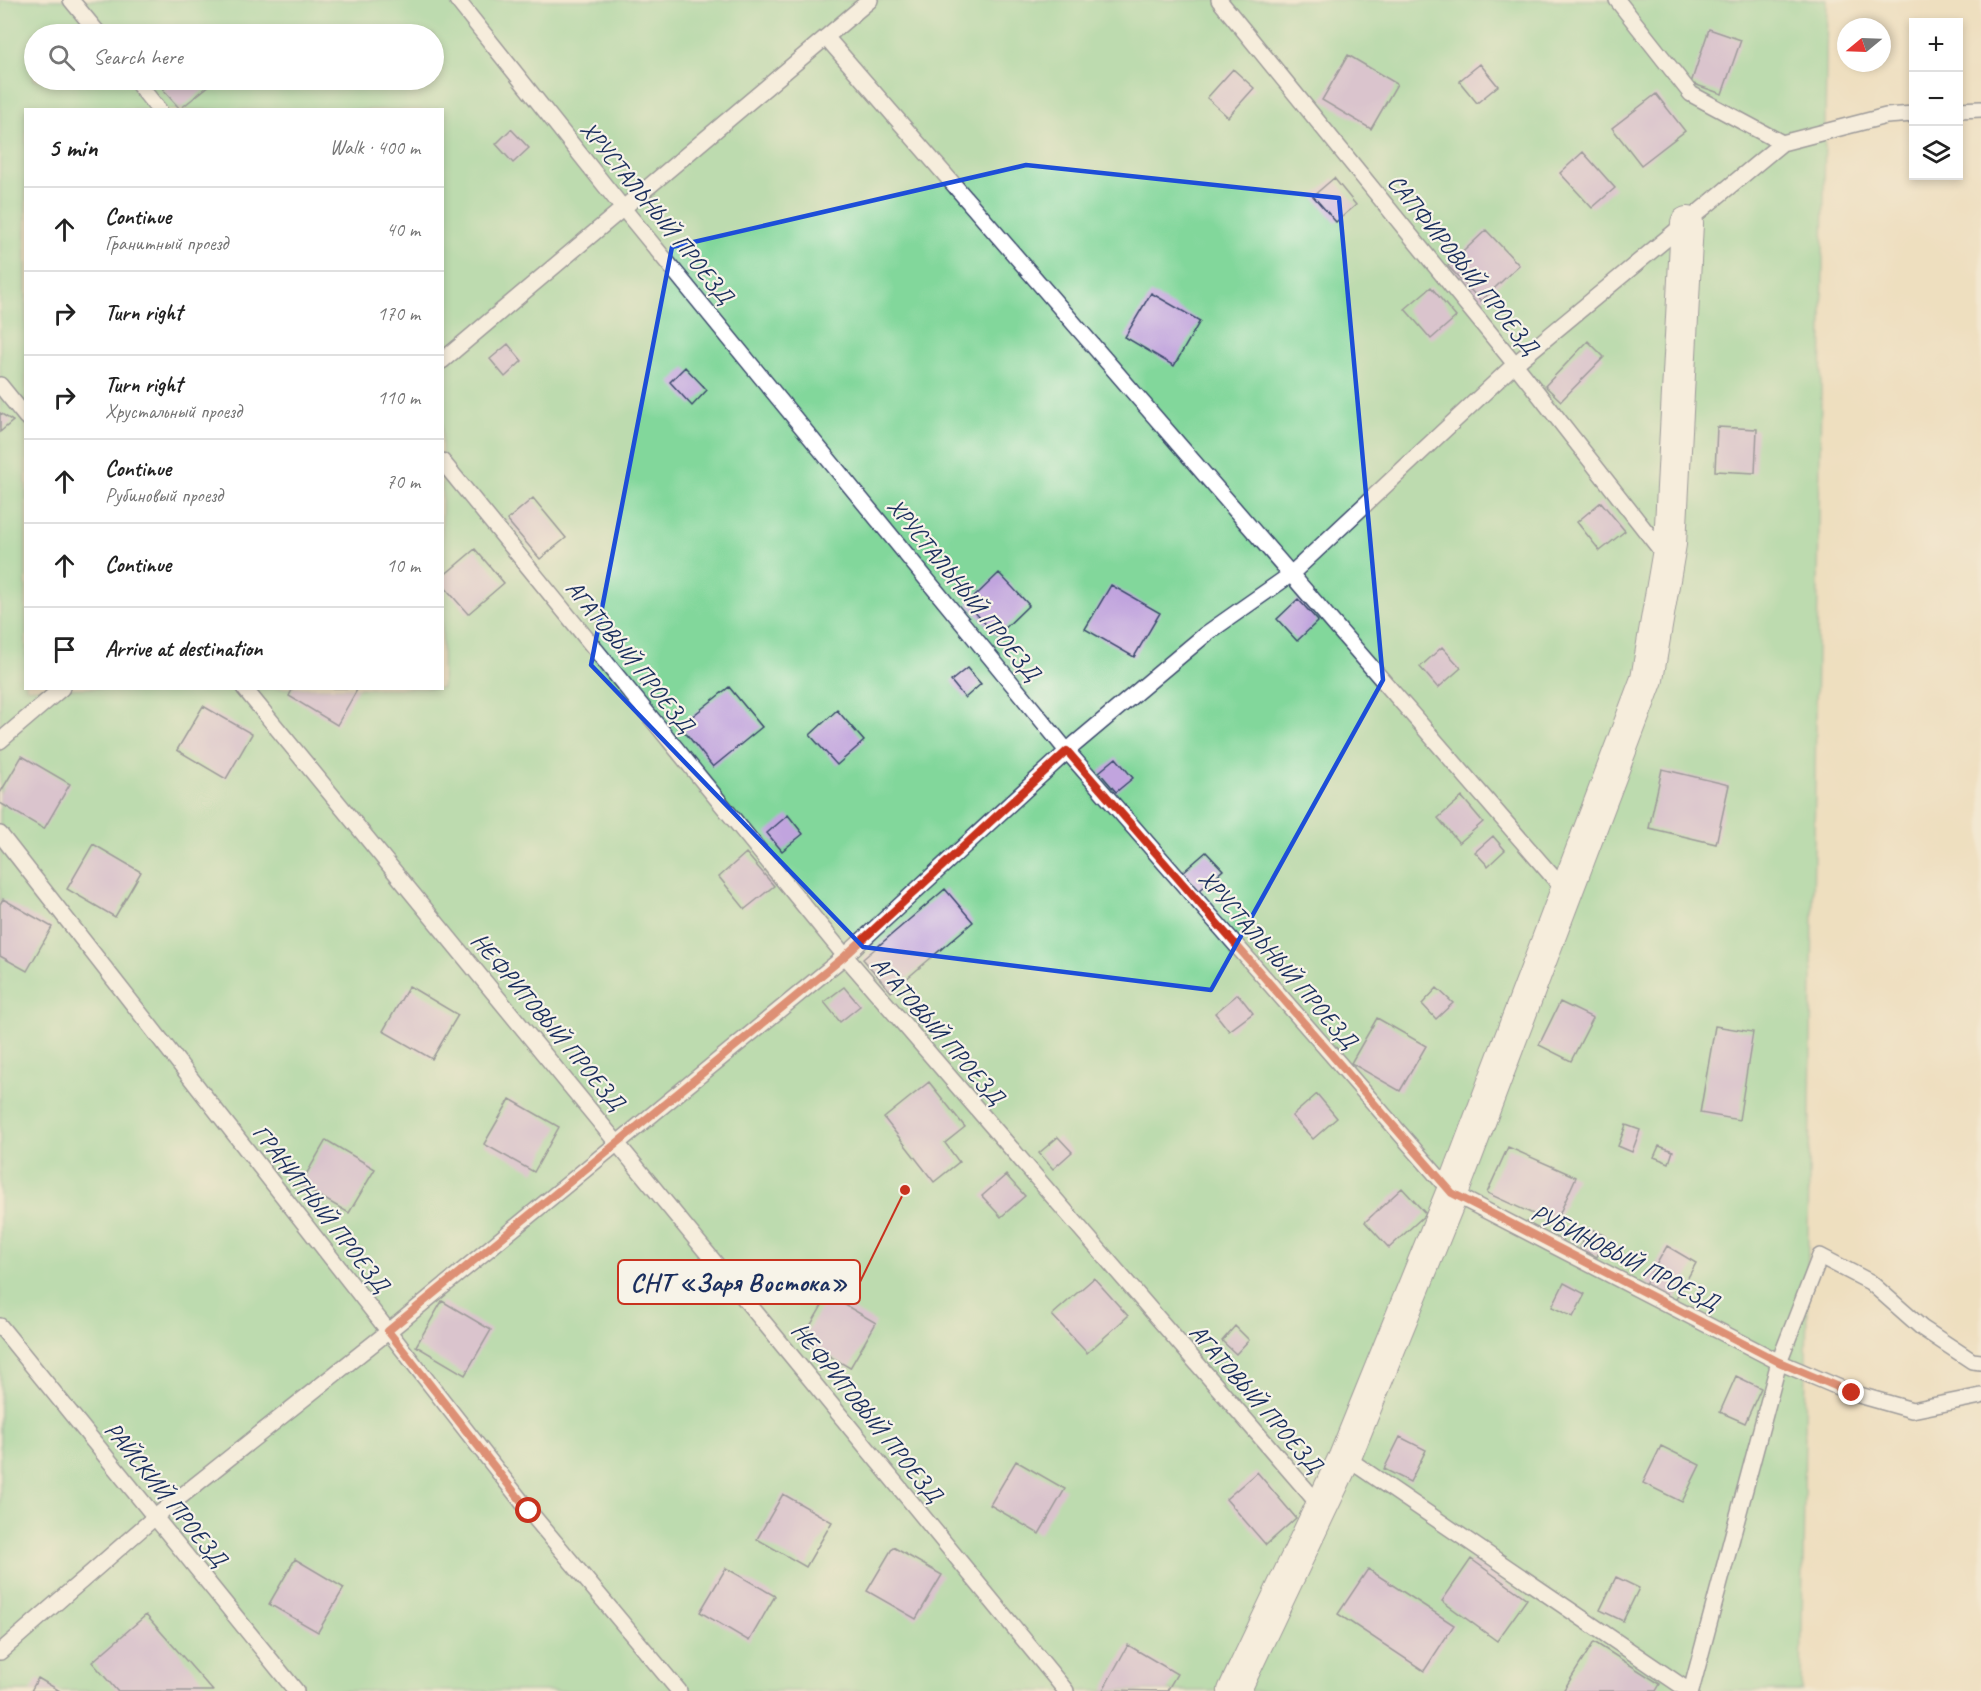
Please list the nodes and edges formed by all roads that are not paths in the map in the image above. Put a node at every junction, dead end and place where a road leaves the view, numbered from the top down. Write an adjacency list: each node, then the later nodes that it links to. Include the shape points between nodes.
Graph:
1 (71, 0): 6 (lane)
2 (457, 0): 14 (lane, ХРУСТАЛЬНЫЙ ПРОЕЗД)
3 (870, 0): 7 (lane)
4 (1219, 0): 17 (lane, САПФИРОВЫЙ ПРОЕЗД)
5 (1617, 0): 13 (lane, via 1691,94)
6 (91, 24)
7 (826, 37): 14 (lane); 22 (lane)
8 (143, 90): 9 (lane)
9 (157, 108)
10 (1981, 109): 11 (lane)
11 (1963, 110)
12 (1909, 114): 13 (lane, via 1886,116)
13 (1782, 142): 15 (lane)
14 (622, 207): 16 (lane); 26 (lane, ХРУСТАЛЬНЫЙ ПРОЕЗД)
15 (1687, 223): 17 (lane); 21 (street)
16 (444, 359)
17 (1515, 364): 21 (lane, САПФИРОВЫЙ ПРОЕЗД); 22 (lane)
18 (0, 384): 19 (lane)
19 (24, 414)
20 (444, 463): 29 (lane, АГАТОВЫЙ ПРОЕЗД)
21 (1668, 560): 28 (street, via 1647,679)
22 (1290, 575): 26 (lane, via 1206,634); 28 (lane)
23 (60, 690): 25 (lane)
24 (246, 690): 30 (lane, НЕФРИТОВЫЙ ПРОЕЗД)
25 (0, 741)
26 (1067, 751): 29 (lane); 31 (lane, ХРУСТАЛЬНЫЙ ПРОЕЗД)
27 (0, 834): 33 (lane, ГРАНИТНЫЙ ПРОЕЗД)
28 (1566, 892): 31 (street)
29 (845, 956): 30 (lane); 38 (lane, АГАТОВЫЙ ПРОЕЗД)
30 (618, 1141): 33 (lane); 43 (lane, НЕФРИТОВЫЙ ПРОЕЗД)
31 (1452, 1193): 34 (lane, РУБИНОВЫЙ ПРОЕЗД); 37 (street)
32 (0, 1326): 39 (lane, РАЙСКИЙ ПРОЕЗД)
33 (388, 1331): 39 (lane); 42 (lane, ГРАНИТНЫЙ ПРОЕЗД, via 529,1511)
34 (1779, 1362): 35 (lane, via 1820,1256 1870,1282 1922,1328 1972,1361); 36 (lane, РУБИНОВЫЙ ПРОЕЗД, via 1852,1393 1912,1410); 45 (lane)
35 (1981, 1362)
36 (1981, 1396)
37 (1345, 1457): 38 (street); 45 (lane, АГАТОВЫЙ ПРОЕЗД)
38 (1321, 1507): 44 (street)
39 (155, 1517): 40 (lane); 41 (lane, РАЙСКИЙ ПРОЕЗД)
40 (0, 1652)
41 (296, 1691)
42 (679, 1691)
43 (1066, 1691)
44 (1234, 1691)
45 (1690, 1691)

